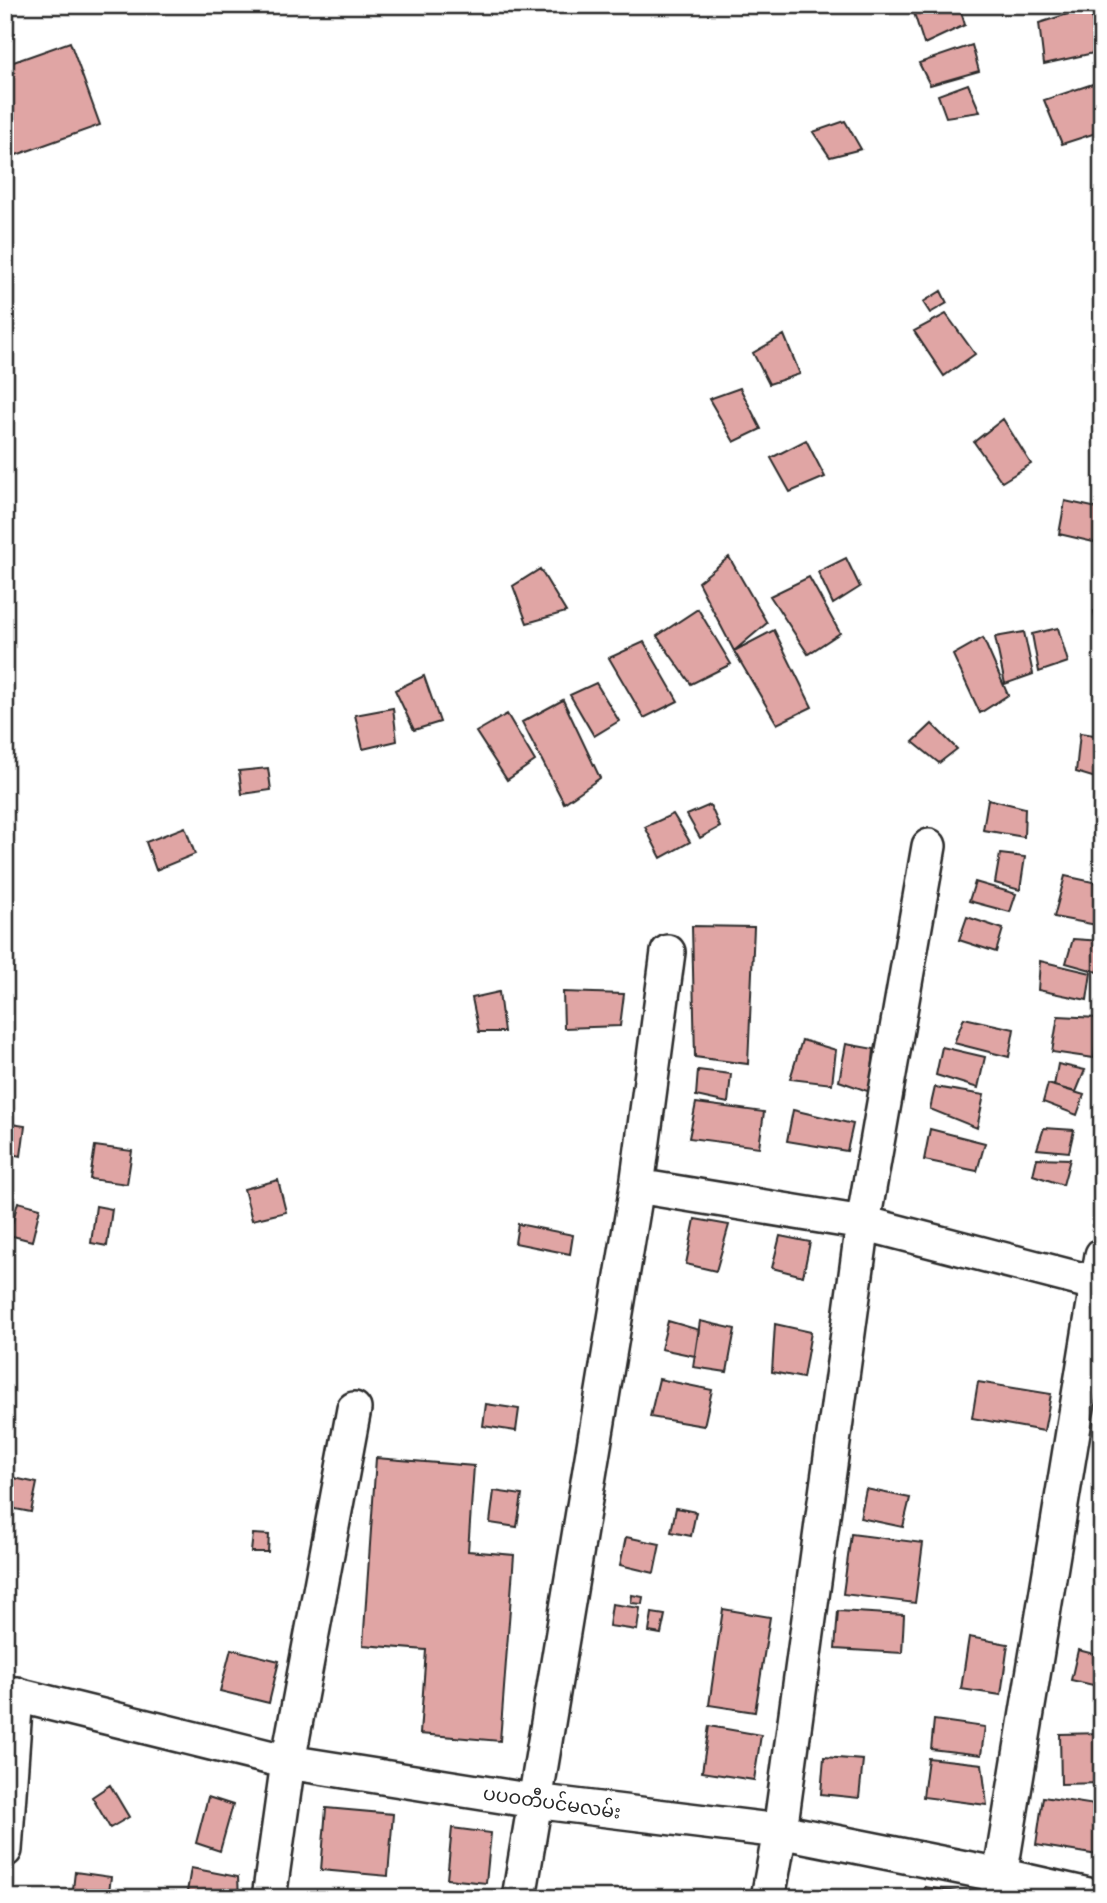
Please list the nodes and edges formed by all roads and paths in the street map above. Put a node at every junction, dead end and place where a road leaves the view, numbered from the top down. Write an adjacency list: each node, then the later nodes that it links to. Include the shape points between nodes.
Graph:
1 (929, 846): 4 (street)
2 (668, 952): 3 (street)
3 (637, 1186): 4 (street); 9 (street)
4 (863, 1223): 5 (street); 10 (street)
5 (1100, 1275): 12 (street)
6 (354, 1409): 8 (street)
7 (11, 1693): 8 (street, ပပဝတီပင်မလမ်း); 11 (street)
8 (288, 1762): 9 (street, ပပဝတီပင်မလမ်း); 13 (street)
9 (534, 1801): 10 (street, ပပဝတီပင်မလမ်း); 14 (street)
10 (780, 1831): 12 (street, ပပဝတီပင်မလမ်း); 15 (street)
11 (5, 1850)
12 (998, 1886): 16 (street, ပပဝတီပင်မလမ်း)
13 (269, 1898)
14 (519, 1898)
15 (768, 1898)
16 (1102, 1898)

